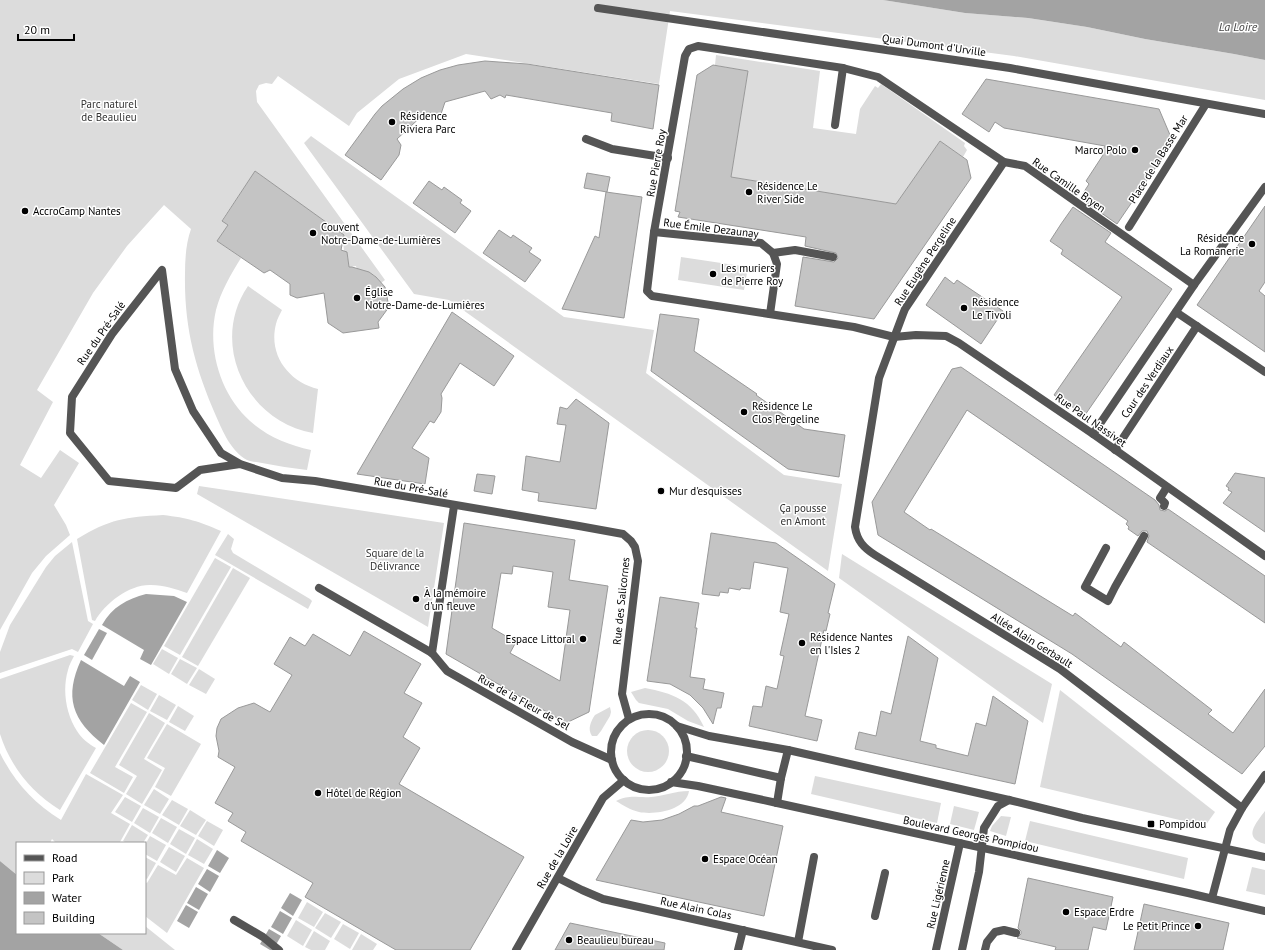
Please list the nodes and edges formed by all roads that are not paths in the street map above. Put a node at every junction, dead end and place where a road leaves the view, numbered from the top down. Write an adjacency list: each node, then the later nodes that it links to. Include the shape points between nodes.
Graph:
1 (598, 8): 3 (street, Quai Dumont d'Urville, via 1010,68)
2 (842, 68): 5 (street); 7 (street, Rue Pierre Roy, via 698,46 689,49); 8 (street, Rue Camille Bryen, via 878,77)
3 (1206, 104): 4 (street, Quai Dumont d'Urville); 10 (street, Place de la Basse Mar)
4 (1265, 114)
5 (836, 125)
6 (586, 139): 7 (street, via 612,149)
7 (668, 158): 11 (street, Rue Pierre Roy)
8 (1004, 162): 14 (street, Rue Camille Bryen, via 1025,166); 18 (street, Rue Eugène Pergeline, via 905,309)
9 (1265, 187): 14 (street)
10 (1129, 227)
11 (654, 232): 12 (street, Rue Émile Dezaunay, via 761,243); 16 (street, Rue Pierre Roy, via 647,291 652,296)
12 (773, 252): 13 (street, via 795,250); 16 (street, via 777,264)
13 (833, 257)
14 (1194, 285): 15 (street, Cour des Verdiaux)
15 (1176, 312): 17 (street); 20 (street, Cour des Verdiaux)
16 (770, 314): 18 (street, via 854,327)
17 (1197, 326): 19 (street); 21 (street, Cour des Verdiaux)
18 (894, 337): 20 (street, Rue Paul Nassivet, via 946,336); 23 (street, Rue Eugène Pergeline, via 879,378)
19 (1265, 372)
20 (1093, 434): 21 (street, Rue Paul Nassivet)
21 (1115, 450): 24 (street, Rue Paul Nassivet)
22 (240, 464): 22 (street, Rue du Pré-Salé, via 200,470 176,488 109,481 70,433 72,397 112,334 162,270 175,369 193,411 221,453); 25 (street, Rue du Pré-Salé, via 282,478 323,482)
23 (864, 474): 44 (street, Allée Alain Gerbault, via 855,527 863,545 875,555 1060,669)
24 (1167, 487): 26 (street, via 1160,498); 30 (street, Rue Paul Nassivet)
25 (454, 506): 27 (street, Rue du Pré-Salé); 32 (street)
26 (1164, 506)
27 (579, 526): 33 (street, Rue des Salicornes, via 623,534 631,540 638,554 622,694)
28 (1144, 536): 29 (street, via 1108,601 1085,587)
29 (1106, 548)
30 (1265, 556)
31 (319, 588): 32 (street)
32 (432, 653): 37 (street, Rue de la Fleur de Sel, via 447,671 560,735)
33 (629, 719): 34 (street, via 653,714); 37 (street, via 614,736 611,747)
34 (677, 726): 35 (street, via 709,736); 36 (street, via 685,740)
35 (788, 750): 39 (street); 42 (street)
36 (686, 756): 39 (street); 41 (street, via 682,769)
37 (612, 760): 40 (street)
38 (1265, 775): 44 (street)
39 (781, 778): 43 (street)
40 (624, 780): 41 (street, via 647,790 660,788); 51 (street, Rue de la Loire, via 603,798)
41 (671, 782): 43 (street, Boulevard Georges Pompidou)
42 (1010, 800): 46 (street, via 998,806 984,828); 47 (street)
43 (777, 803): 45 (street, Boulevard Georges Pompidou)
44 (1242, 808): 47 (street, via 1230,830)
45 (960, 843): 46 (street, Boulevard Georges Pompidou); 63 (street, Rue Ligérienne)
46 (982, 848): 52 (street, Boulevard Georges Pompidou); 64 (street)
47 (1225, 848): 49 (street); 52 (street)
48 (814, 857): 58 (street)
49 (1265, 857)
50 (885, 873): 54 (street)
51 (558, 878): 56 (street, Rue Alain Colas, via 603,899); 60 (street, Rue de la Loire)
52 (1212, 898): 53 (street, Boulevard Georges Pompidou)
53 (1265, 911)
54 (875, 916)
55 (234, 920): 59 (street)
56 (743, 930): 58 (street, Rue Alain Colas); 61 (street)
57 (1016, 933): 65 (street, via 1004,930 995,932 987,942)
58 (798, 942): 62 (street, Rue Alain Colas)
59 (279, 950)
60 (516, 950)
61 (738, 950)
62 (832, 950)
63 (936, 950)
64 (962, 950)
65 (985, 950)

